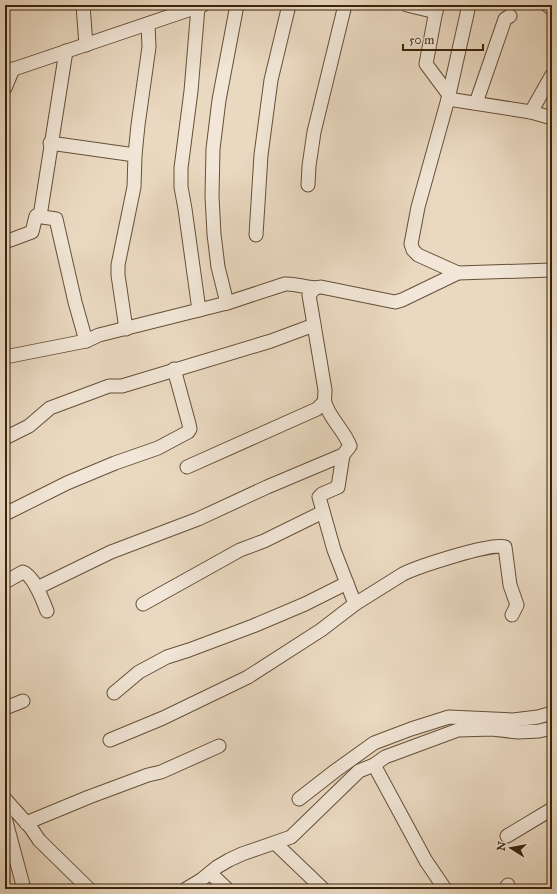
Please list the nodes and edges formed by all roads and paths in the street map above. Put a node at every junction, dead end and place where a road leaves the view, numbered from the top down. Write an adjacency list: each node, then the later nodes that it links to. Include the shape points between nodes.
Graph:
1 (83, 5): 13 (street)
2 (237, 5): 31 (street, via 219,100 213,149 214,234 218,267)
3 (289, 5): 26 (street, via 271,80 261,155)
4 (345, 5): 24 (street, via 314,132)
5 (407, 5): 9 (street)
6 (469, 5): 18 (street)
7 (547, 5): 10 (street)
8 (201, 6): 12 (street); 32 (street, via 181,183)
9 (436, 8): 18 (street, via 426,64)
10 (552, 9)
11 (510, 16): 19 (street, via 505,19)
12 (148, 24): 13 (street); 23 (street, via 149,47)
13 (86, 45): 14 (street)
14 (66, 51): 15 (street); 22 (street)
15 (9, 70): 17 (street)
16 (552, 75): 20 (street)
17 (5, 88)
18 (449, 97): 19 (street); 29 (street, via 418,207 412,244 418,255)
19 (476, 103): 20 (street)
20 (531, 112): 21 (street)
21 (552, 118)
22 (50, 143): 23 (street); 25 (street)
23 (135, 155): 34 (street, via 134,187 118,265)
24 (308, 185)
25 (40, 216): 27 (street, via 36,216 32,232); 35 (street, via 57,221)
26 (256, 235)
27 (5, 242)
28 (552, 270): 29 (street)
29 (458, 273): 30 (street, via 395,302 322,287)
30 (314, 289): 31 (street, via 293,283 285,284); 33 (street, via 309,295)
31 (227, 303): 32 (street)
32 (199, 310): 34 (street)
33 (314, 325): 37 (street, via 271,341); 38 (street, via 325,390)
34 (126, 329): 35 (street, via 99,335)
35 (86, 341): 36 (street)
36 (5, 357)
37 (174, 369): 39 (street, via 122,386 109,386 50,408 29,426); 43 (street, via 189,424 188,432 158,448 67,483)
38 (324, 402): 40 (street, via 350,446); 41 (street, via 317,409)
39 (5, 438)
40 (343, 455): 42 (street, via 338,487 319,497); 46 (street, via 198,519 111,552)
41 (187, 467)
42 (323, 512): 45 (street); 47 (street, via 240,550)
43 (5, 514)
44 (5, 582): 46 (street, via 23,572)
45 (347, 583): 48 (street); 51 (street, via 253,626 167,657 139,672)
46 (37, 588): 49 (street)
47 (143, 604)
48 (355, 604): 50 (street, via 411,570 502,546 505,547 510,585 516,605); 57 (street, via 321,630 248,677)
49 (47, 611)
50 (512, 615)
51 (114, 692)
52 (23, 701): 53 (street)
53 (5, 708)
54 (552, 714): 55 (street)
55 (482, 724): 56 (street, via 492,729 518,732); 59 (street, via 449,717 411,729 374,743); 60 (street, via 458,730 385,757)
56 (552, 728)
57 (110, 740)
58 (219, 746): 65 (street, via 160,772)
59 (355, 765): 60 (street); 62 (street); 67 (street, via 291,837)
60 (374, 765): 75 (street, via 426,861)
61 (5, 798): 65 (street)
62 (299, 799)
63 (552, 809): 66 (street)
64 (5, 818): 68 (street)
65 (26, 822): 71 (street, via 39,840)
66 (507, 836)
67 (275, 843): 69 (street, via 242,854); 74 (street)
68 (8, 844): 70 (street)
69 (210, 873): 72 (street); 73 (street)
70 (24, 889)
71 (89, 889)
72 (186, 889)
73 (227, 889)
74 (323, 889)
75 (445, 889)

